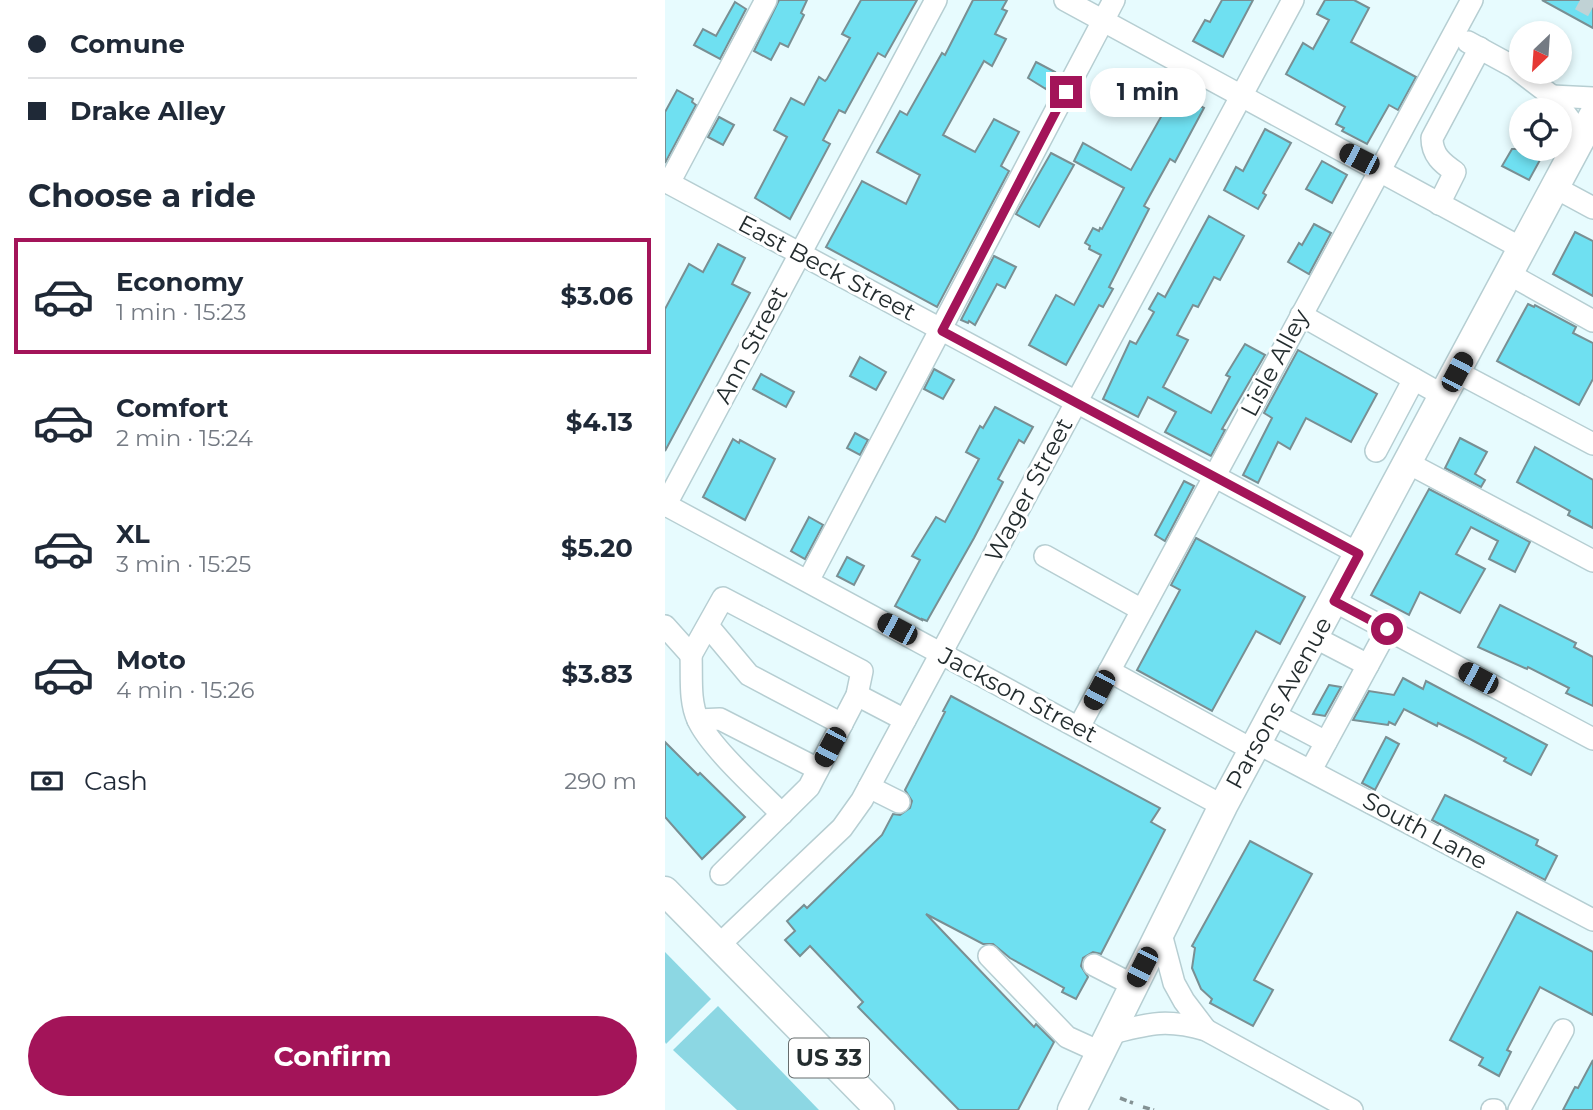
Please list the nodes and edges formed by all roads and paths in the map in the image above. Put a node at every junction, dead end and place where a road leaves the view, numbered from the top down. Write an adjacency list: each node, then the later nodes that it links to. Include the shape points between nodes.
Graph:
1 (766, 0): 15 (street)
2 (936, 0): 20 (street, Ann Street)
3 (1065, 0): 7 (street)
4 (1114, 0): 7 (street)
5 (1293, 0): 10 (street, Wager Street)
6 (1472, 0): 8 (street, Lisle Alley)
7 (1103, 21): 10 (street); 24 (street)
8 (1453, 34): 9 (street); 14 (street, Lisle Alley)
9 (1480, 48): 11 (street); 17 (street, via 1432,138 1437,156 1455,172)
10 (1241, 95): 14 (street); 27 (street, Wager Street)
11 (1552, 96): 12 (street); 13 (street)
12 (1593, 98)
13 (1588, 126): 16 (main road, Parsons Avenue)
14 (1380, 170): 17 (street); 22 (street, Lisle Alley)
15 (667, 182): 20 (street, East Beck Street)
16 (1556, 188): 18 (street); 19 (main road, Parsons Avenue)
17 (1439, 204): 19 (street)
18 (1593, 208)
19 (1523, 248): 21 (main road, Parsons Avenue)
20 (800, 254): 24 (street, East Beck Street); 32 (street, Ann Street)
21 (1509, 274): 23 (street); 26 (main road, Parsons Avenue)
22 (1301, 315): 25 (street); 31 (street, Lisle Alley)
23 (1593, 321)
24 (942, 331): 27 (street, East Beck Street); 36 (street)
25 (1414, 379): 26 (street); 29 (street)
26 (1450, 384): 28 (street); 30 (main road, Parsons Avenue)
27 (1075, 403): 31 (street, East Beck Street); 43 (street, Wager Street)
28 (1593, 444)
29 (1376, 451)
30 (1408, 463): 33 (main road, Parsons Avenue); 35 (street)
31 (1215, 475): 33 (street, East Beck Street); 38 (street, Lisle Alley)
32 (665, 505): 36 (street, Jackson Street)
33 (1359, 554): 37 (main road, Parsons Avenue)
34 (1045, 556): 38 (street)
35 (1593, 561)
36 (808, 582): 43 (street, Jackson Street)
37 (1334, 601): 41 (street); 42 (main road, Parsons Avenue)
38 (1142, 610): 46 (street, Lisle Alley)
39 (665, 626): 44 (street)
40 (708, 626): 44 (street); 47 (street, via 723,598 862,671); 51 (street, via 749,675)
41 (1387, 629): 45 (street); 53 (street)
42 (1314, 637): 45 (street); 48 (main road, Parsons Avenue)
43 (941, 654): 50 (street, Wager Street); 52 (street, Jackson Street)
44 (691, 655): 49 (street)
45 (1368, 665): 54 (street)
46 (1109, 671): 52 (street, Lisle Alley); 55 (street, South Lane)
47 (857, 695): 50 (street); 51 (street)
48 (1273, 714): 54 (street); 55 (main road, Parsons Avenue)
49 (698, 720): 56 (street, via 720,719); 61 (street, via 709,738)
50 (905, 720): 58 (street, Wager Street)
51 (842, 724): 56 (street)
52 (1079, 727): 60 (street, Jackson Street)
53 (1593, 739)
54 (1326, 741): 57 (street)
55 (1255, 746): 57 (street, South Lane); 60 (main road, Parsons Avenue)
56 (818, 769): 61 (street, via 809,787)
57 (1311, 770): 64 (street, South Lane)
58 (869, 787): 59 (street); 66 (street, Wager Street, via 842,828)
59 (899, 802)
60 (1223, 806): 65 (main road, Parsons Avenue)
61 (782, 814): 62 (street)
62 (721, 874)
63 (665, 891): 66 (main road, US 33)
64 (1593, 920)
65 (1160, 930): 69 (main road, Parsons Avenue); 70 (street, via 1174,983)
66 (719, 945): 76 (main road, US 33)
67 (989, 956): 72 (street, via 1067,1037)
68 (1094, 965): 69 (street)
69 (1133, 985): 72 (main road, Parsons Avenue)
70 (1206, 1030): 72 (street, via 1165,1022); 79 (street)
71 (1563, 1030): 80 (street)
72 (1104, 1043): 77 (main road, Parsons Avenue)
73 (1120, 1098): 74 (path)
74 (1133, 1102)
75 (1143, 1107): 78 (path)
76 (880, 1110)
77 (1072, 1110)
78 (1154, 1110)
79 (1352, 1110)
80 (1519, 1110)

